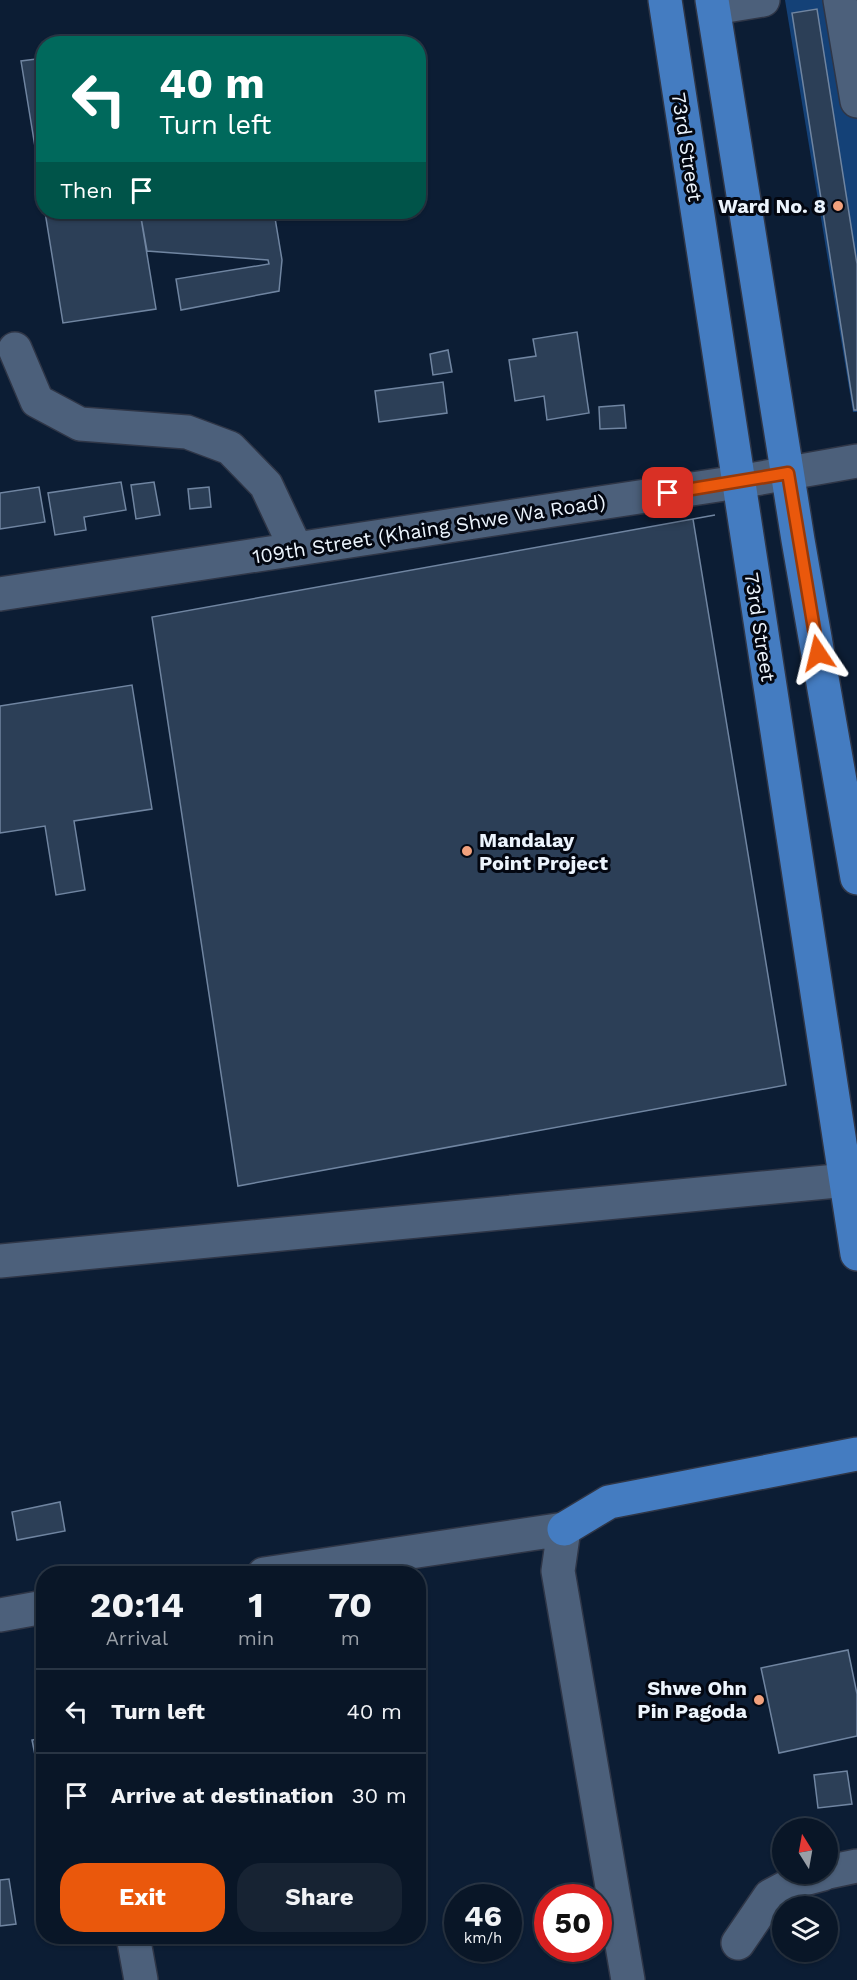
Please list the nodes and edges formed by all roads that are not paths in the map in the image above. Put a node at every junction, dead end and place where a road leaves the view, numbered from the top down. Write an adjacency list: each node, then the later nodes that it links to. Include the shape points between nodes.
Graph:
1 (665, 0): 9 (main road, 73rd Street)
2 (763, 0): 4 (street)
3 (840, 0): 5 (street)
4 (713, 4): 8 (main road)
5 (857, 101)
6 (15, 349): 10 (street, via 37,401 80,424 187,432 230,448 266,485)
7 (857, 461): 8 (street, 109th Street (Khaing Shwe Wa Road))
8 (788, 473): 9 (street, 109th Street (Khaing Shwe Wa Road)); 12 (main road)
9 (738, 482): 10 (street, 109th Street (Khaing Shwe Wa Road)); 13 (main road, 73rd Street)
10 (296, 549): 11 (street, 109th Street (Khaing Shwe Wa Road))
11 (0, 594)
12 (857, 878)
13 (847, 1180): 14 (main road, 73rd Street); 15 (street)
14 (857, 1254)
15 (0, 1261)
16 (857, 1454): 17 (main road, via 609,1502)
17 (564, 1529): 18 (street); 27 (street, via 558,1571)
18 (317, 1566)
19 (36, 1608): 20 (street)
20 (0, 1615)
21 (857, 1866): 22 (street)
22 (838, 1870)
23 (794, 1884): 24 (street, via 770,1896)
24 (738, 1943)
25 (135, 1944): 26 (street)
26 (141, 1980)
27 (628, 1980)

